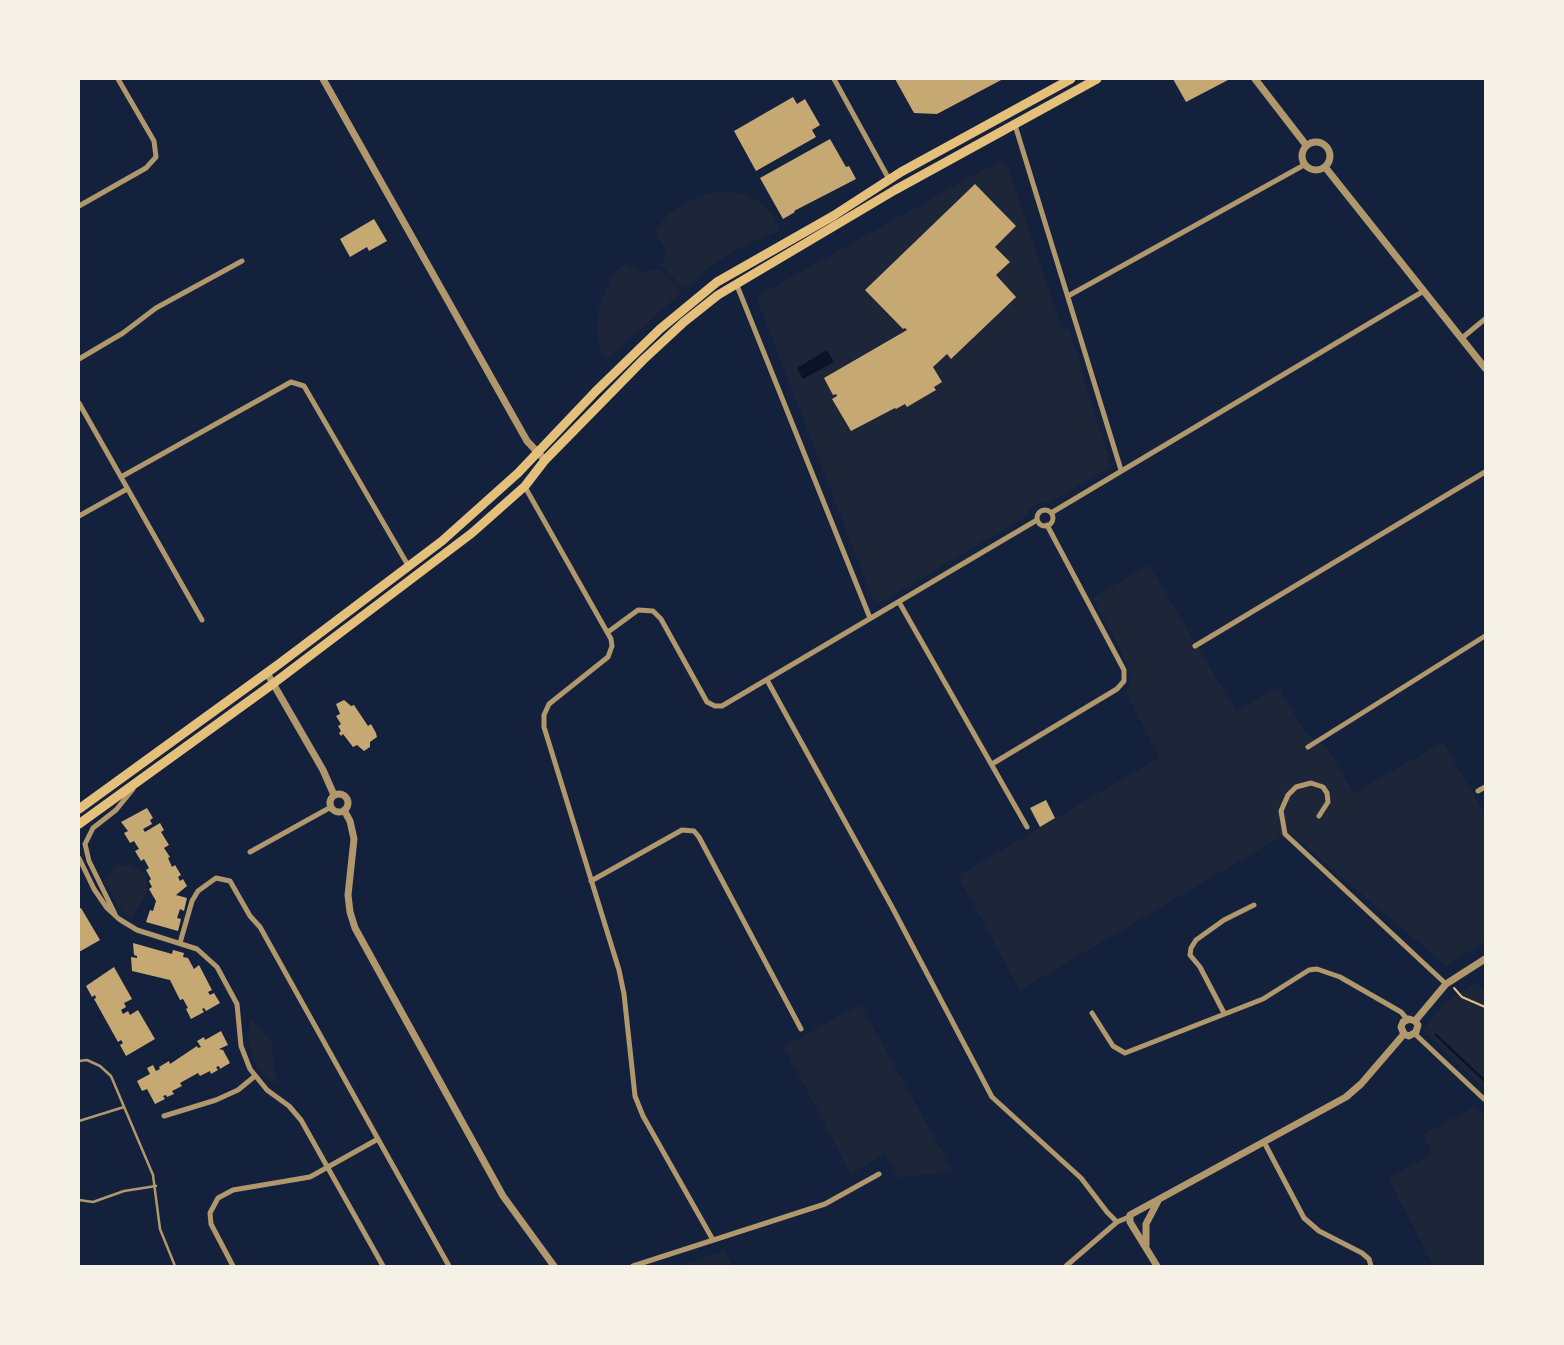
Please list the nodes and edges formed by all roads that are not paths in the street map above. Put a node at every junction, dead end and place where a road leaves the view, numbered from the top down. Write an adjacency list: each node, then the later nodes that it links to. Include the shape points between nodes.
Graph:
1 (118, 79): 13 (street, via 154,141 156,157 146,168)
2 (323, 79): 23 (street)
3 (834, 79): 11 (street)
4 (1071, 79): 11 (highway)
5 (1097, 79): 7 (highway)
6 (1255, 79): 8 (street)
7 (1015, 125): 12 (highway); 17 (street)
8 (1307, 145): 9 (street, via 1302,152); 10 (street, via 1324,145 1330,155)
9 (1304, 165): 10 (street, via 1317,171); 17 (street)
10 (1325, 167): 16 (street)
11 (889, 179): 12 (street); 23 (highway, via 717,282 660,329)
12 (895, 190): 15 (highway)
13 (79, 206)
14 (242, 261): 20 (street, via 156,308)
15 (736, 283): 24 (highway, via 667,337); 36 (street)
16 (1422, 292): 19 (street); 25 (street)
17 (1068, 296): 25 (street)
18 (1485, 320): 19 (street)
19 (1461, 338): 21 (street)
20 (79, 359)
21 (1485, 368)
22 (79, 403): 27 (street)
23 (537, 452): 24 (street); 34 (highway)
24 (545, 460): 28 (highway)
25 (1121, 470): 30 (street)
26 (1485, 472): 40 (street)
27 (121, 477): 29 (street); 34 (street, via 291,382 304,386)
28 (524, 486): 38 (street); 43 (highway, via 472,533)
29 (127, 489): 31 (street); 37 (street)
30 (1051, 513): 32 (street, via 1040,512); 33 (street)
31 (79, 516)
32 (1037, 520): 33 (street); 35 (street)
33 (1047, 525): 45 (street, via 1124,670 1124,681 1118,689)
34 (409, 567): 41 (highway)
35 (899, 602): 36 (street); 45 (street)
36 (870, 618): 42 (street)
37 (202, 620)
38 (608, 632): 42 (street, via 638,610 656,613 707,702 715,706 726,705); 58 (street, via 612,646 608,657 553,699 543,720)
39 (1485, 636): 44 (street)
40 (1195, 646)
41 (267, 673): 43 (street); 51 (highway)
42 (767, 680): 84 (street, via 992,1097 1082,1178)
43 (274, 684): 46 (highway); 49 (street)
44 (1308, 747)
45 (992, 764): 55 (street)
46 (138, 782): 54 (highway); 60 (street, via 116,810 93,828 85,844)
47 (1485, 787): 48 (street)
48 (1478, 791)
49 (334, 795): 50 (street); 52 (street, via 346,799)
50 (331, 807): 52 (street); 56 (street)
51 (79, 808)
52 (344, 810): 91 (street, via 354,838 348,895 355,928 503,1196)
53 (1320, 817): 63 (street, via 1328,802 1323,787 1311,783 1296,787 1281,811 1284,834)
54 (79, 824)
55 (1027, 827)
56 (250, 852)
57 (79, 858): 60 (street, via 94,889)
58 (591, 881): 67 (street, via 682,830 694,831); 85 (street, via 622,982 639,1106)
59 (1254, 905): 65 (street, via 1224,920 1191,948)
60 (118, 919): 61 (street)
61 (180, 943): 71 (street, via 203,952 217,967 237,1004 241,1046); 76 (street, via 198,891 216,878 230,881)
62 (1485, 960): 63 (street)
63 (1446, 984): 66 (street)
64 (1092, 1013): 65 (street, via 1113,1046 1125,1054)
65 (1224, 1013): 66 (street, via 1263,999 1309,970 1317,970 1340,977)
66 (1411, 1020): 68 (street, via 1402,1024); 69 (street, via 1418,1027)
67 (802, 1029)
68 (1404, 1034): 69 (street); 77 (street, via 1346,1097)
69 (1415, 1034): 72 (street)
70 (79, 1061): 73 (lane, via 86,1060 111,1076)
71 (255, 1076): 74 (street, via 216,1100); 78 (street, via 302,1120)
72 (1485, 1100)
73 (124, 1107): 75 (lane); 80 (lane)
74 (164, 1116)
75 (79, 1121)
76 (378, 1139): 78 (street); 90 (street)
77 (1264, 1142): 81 (street); 95 (street, via 1304,1218 1362,1253)
78 (328, 1167): 88 (street, via 305,1179 233,1190 218,1198 210,1213 211,1224); 89 (street)
79 (879, 1174): 85 (street, via 825,1204)
80 (156, 1186): 82 (lane, via 93,1202); 87 (lane, via 160,1229)
81 (1159, 1198): 83 (street); 86 (street, via 1146,1223)
82 (79, 1200)
83 (1129, 1217): 84 (street); 86 (street)
84 (1117, 1222): 93 (street)
85 (713, 1240): 92 (street)
86 (1146, 1246): 94 (street)
87 (175, 1266)
88 (233, 1266)
89 (382, 1266)
90 (449, 1266)
91 (554, 1266)
92 (633, 1266)
93 (1066, 1266)
94 (1157, 1266)
95 (1371, 1266)

